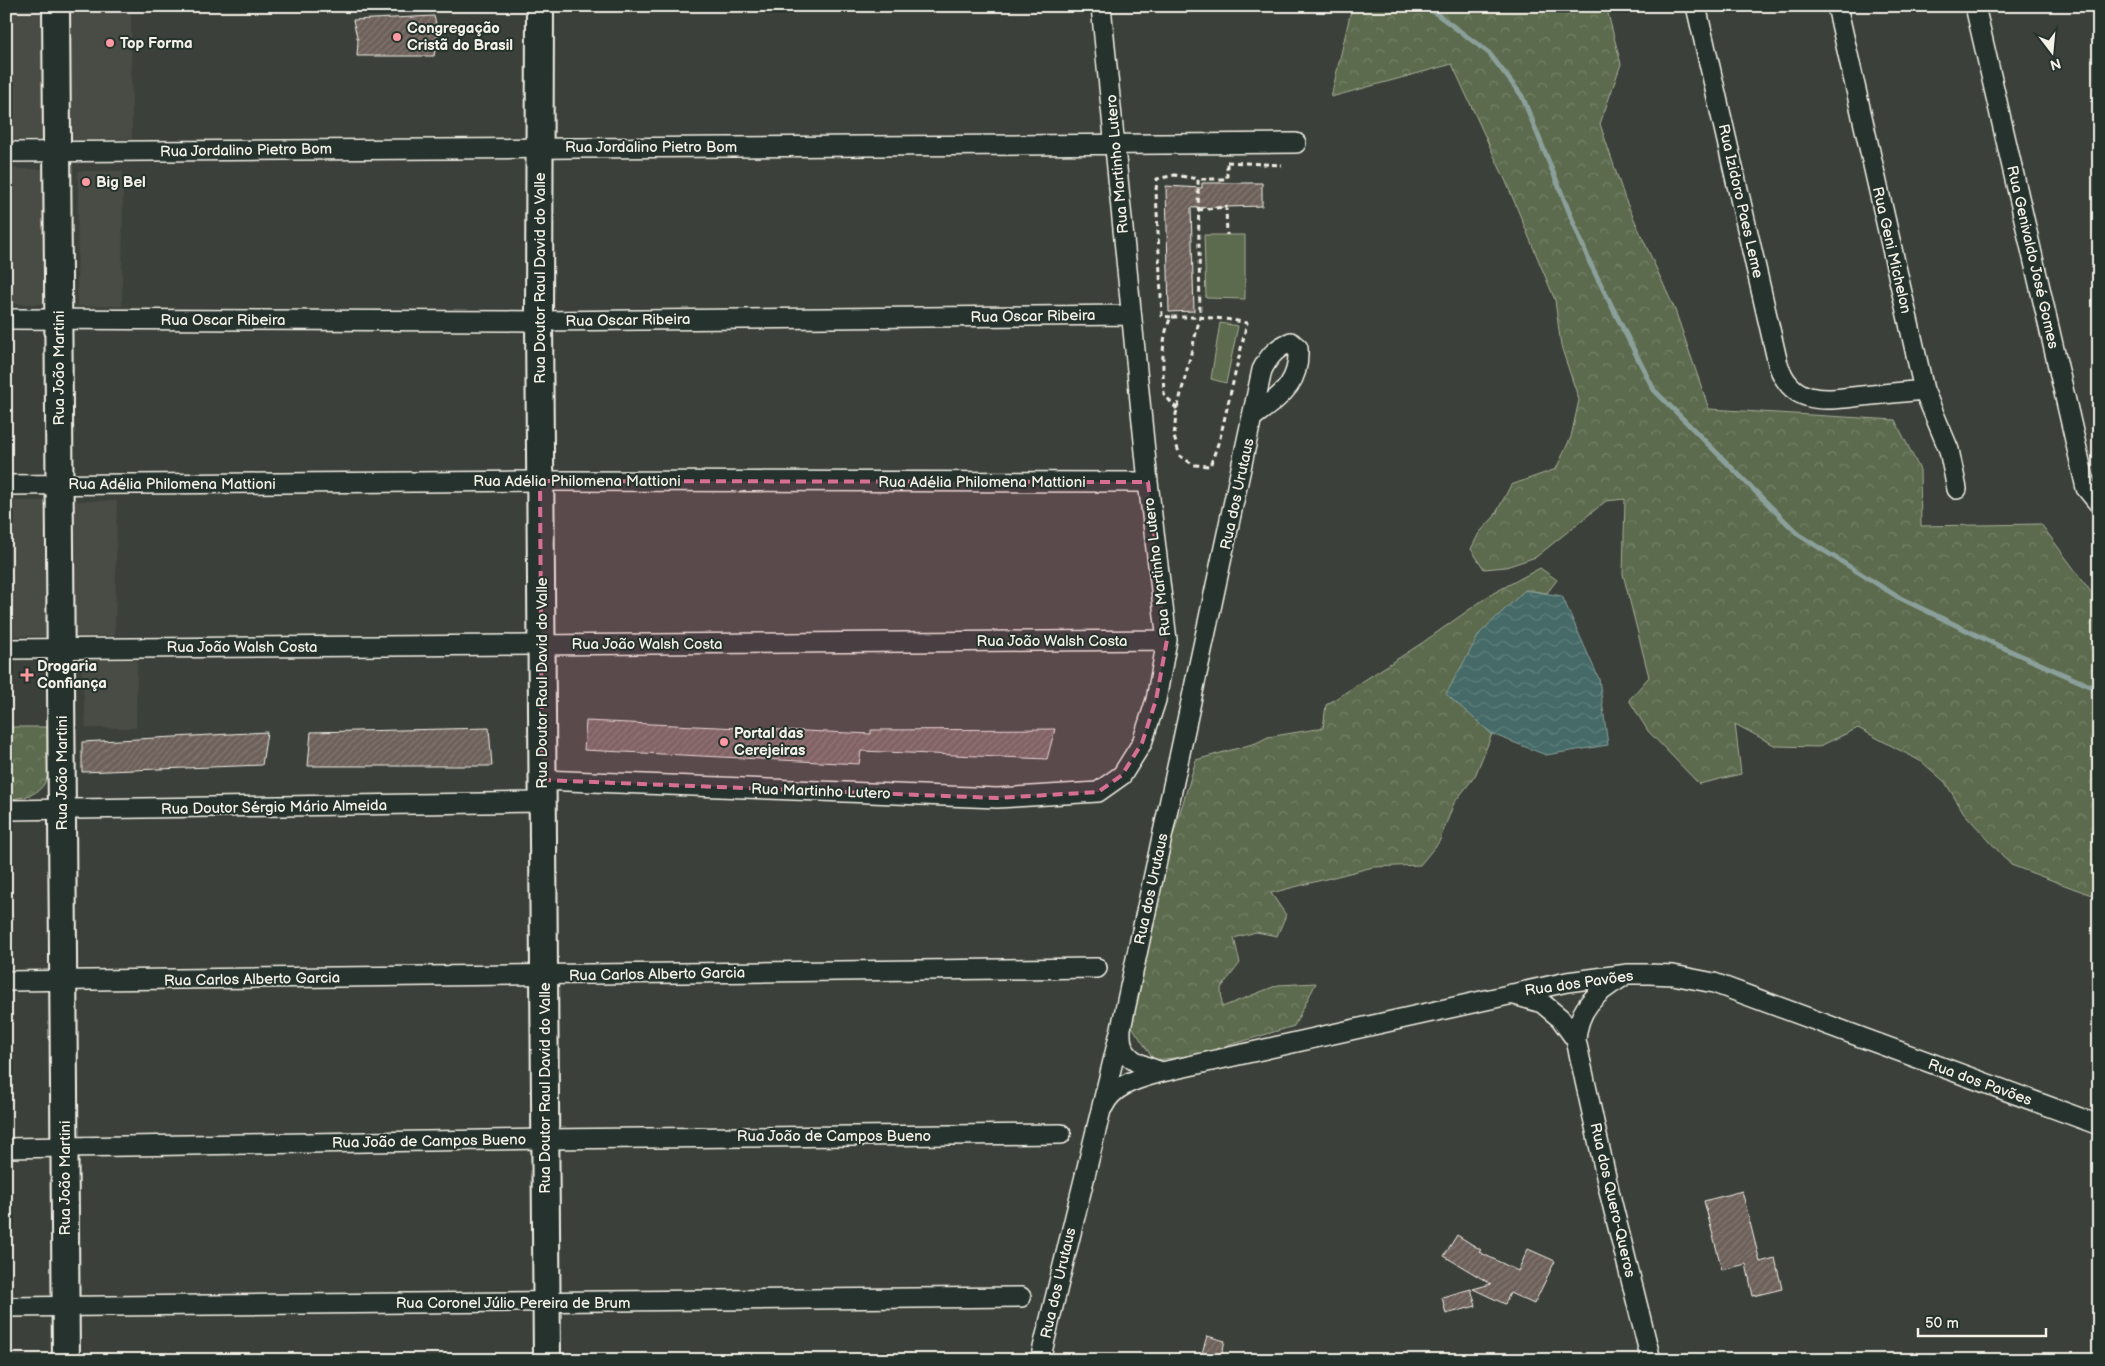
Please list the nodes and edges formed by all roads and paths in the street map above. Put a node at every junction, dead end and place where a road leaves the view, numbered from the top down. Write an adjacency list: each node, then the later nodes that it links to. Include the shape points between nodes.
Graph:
1 (56, 6): 11 (street, Rua João Martini)
2 (540, 6): 9 (street, Rua Doutor Raul David do Valle)
3 (1101, 6): 8 (street, Rua Martinho Lutero)
4 (1696, 6): 22 (street, Rua Izidoro Paes Leme, via 1778,364 1785,379 1810,398 1826,400)
5 (1837, 6): 22 (street, Rua Geni Michelon)
6 (1975, 6): 30 (street, Rua Genivaldo José Gomes, via 2086,488)
7 (1296, 143): 8 (street, Rua Jordalino Pietro Bom)
8 (1116, 144): 9 (street, Rua Jordalino Pietro Bom); 16 (street, Rua Martinho Lutero)
9 (540, 147): 11 (street, Rua Jordalino Pietro Bom); 21 (street, Rua Doutor Raul David do Valle)
10 (6, 152): 11 (street, Rua Jordalino Pietro Bom)
11 (58, 152): 20 (street, Rua João Martini)
12 (1226, 164): 13 (path, via 1227,179)
13 (1198, 179): 14 (path); 17 (path, via 1175,176 1158,180 1162,316)
14 (1198, 210): 15 (path, via 1226,207); 18 (path)
15 (1227, 235)
16 (1130, 315): 21 (street, Rua Oscar Ribeira); 26 (street, Rua Martinho Lutero)
17 (1171, 317): 18 (path); 23 (path, via 1166,327 1164,394)
18 (1200, 317): 23 (path); 23 (path, via 1221,317 1247,323 1220,438 1210,466 1194,465 1180,456 1174,436)
19 (6, 319): 20 (street, Rua Oscar Ribeira)
20 (58, 319): 21 (street, Rua Oscar Ribeira); 28 (street, Rua João Martini)
21 (539, 320): 25 (street, Rua Doutor Raul David do Valle)
22 (1924, 390): 29 (street, Rua Geni Michelon, via 1949,450)
23 (1177, 409)
24 (1253, 417): 44 (street, Rua dos Urutaus)
25 (540, 481): 26 (street, Rua Adélia Philomena Mattioni); 28 (street, Rua Adélia Philomena Mattioni); 32 (street, Rua Doutor Raul David do Valle)
26 (1148, 482): 31 (street, Rua Martinho Lutero)
27 (6, 485): 28 (street, Rua Adélia Philomena Mattioni)
28 (61, 485): 34 (street, Rua João Martini)
29 (1957, 490)
30 (2099, 504)
31 (1167, 640): 32 (street, Rua João Walsh Costa); 35 (street, Rua Martinho Lutero, via 1156,700 1142,743 1122,776 1098,792 997,798)
32 (541, 645): 34 (street, Rua João Walsh Costa); 35 (street, Rua Doutor Raul David do Valle)
33 (6, 649): 34 (street, Rua João Walsh Costa)
34 (61, 649): 37 (street, Rua João Martini)
35 (542, 791): 37 (street, Rua Doutor Sérgio Mário Almeida); 40 (street, Rua Doutor Raul David do Valle)
36 (6, 810): 37 (street, Rua Doutor Sérgio Mário Almeida)
37 (62, 810): 42 (street, Rua João Martini)
38 (1097, 968): 40 (street, Rua Carlos Alberto Garcia)
39 (1628, 974): 43 (street, Rua dos Pavões); 45 (street, Rua dos Quero-Queros, via 1590,999 1577,1028); 48 (street, Rua dos Pavões, via 1673,975 1714,983)
40 (544, 975): 42 (street, Rua Carlos Alberto Garcia); 50 (street, Rua Doutor Raul David do Valle)
41 (6, 981): 42 (street, Rua Carlos Alberto Garcia)
42 (63, 982): 52 (street, Rua João Martini)
43 (1509, 993): 45 (street, Rua dos Quero-Queros, via 1542,1003 1560,1018); 46 (street, Rua dos Pavões)
44 (1122, 1024): 46 (street, via 1120,1044 1127,1055 1140,1065); 47 (street, Rua dos Urutaus)
45 (1576, 1040): 60 (street, Rua dos Quero-Queros)
46 (1162, 1072): 47 (street, Rua dos Pavões, via 1124,1086 1108,1097)
47 (1097, 1120): 59 (street, Rua dos Urutaus)
48 (2099, 1125)
49 (1062, 1134): 50 (street, Rua João de Campos Bueno)
50 (545, 1138): 52 (street, Rua João de Campos Bueno); 54 (street, Rua Doutor Raul David do Valle)
51 (6, 1148): 52 (street, Rua João de Campos Bueno)
52 (65, 1148): 55 (street, Rua João Martini)
53 (1021, 1298): 54 (street, Rua Coronel Júlio Pereira de Brum)
54 (546, 1303): 55 (street, Rua Coronel Júlio Pereira de Brum); 58 (street, Rua Doutor Raul David do Valle)
55 (66, 1306): 56 (street, Rua Coronel Júlio Pereira de Brum); 57 (street, Rua João Martini)
56 (6, 1307)
57 (66, 1360)
58 (547, 1360)
59 (1040, 1360)
60 (1651, 1360)

